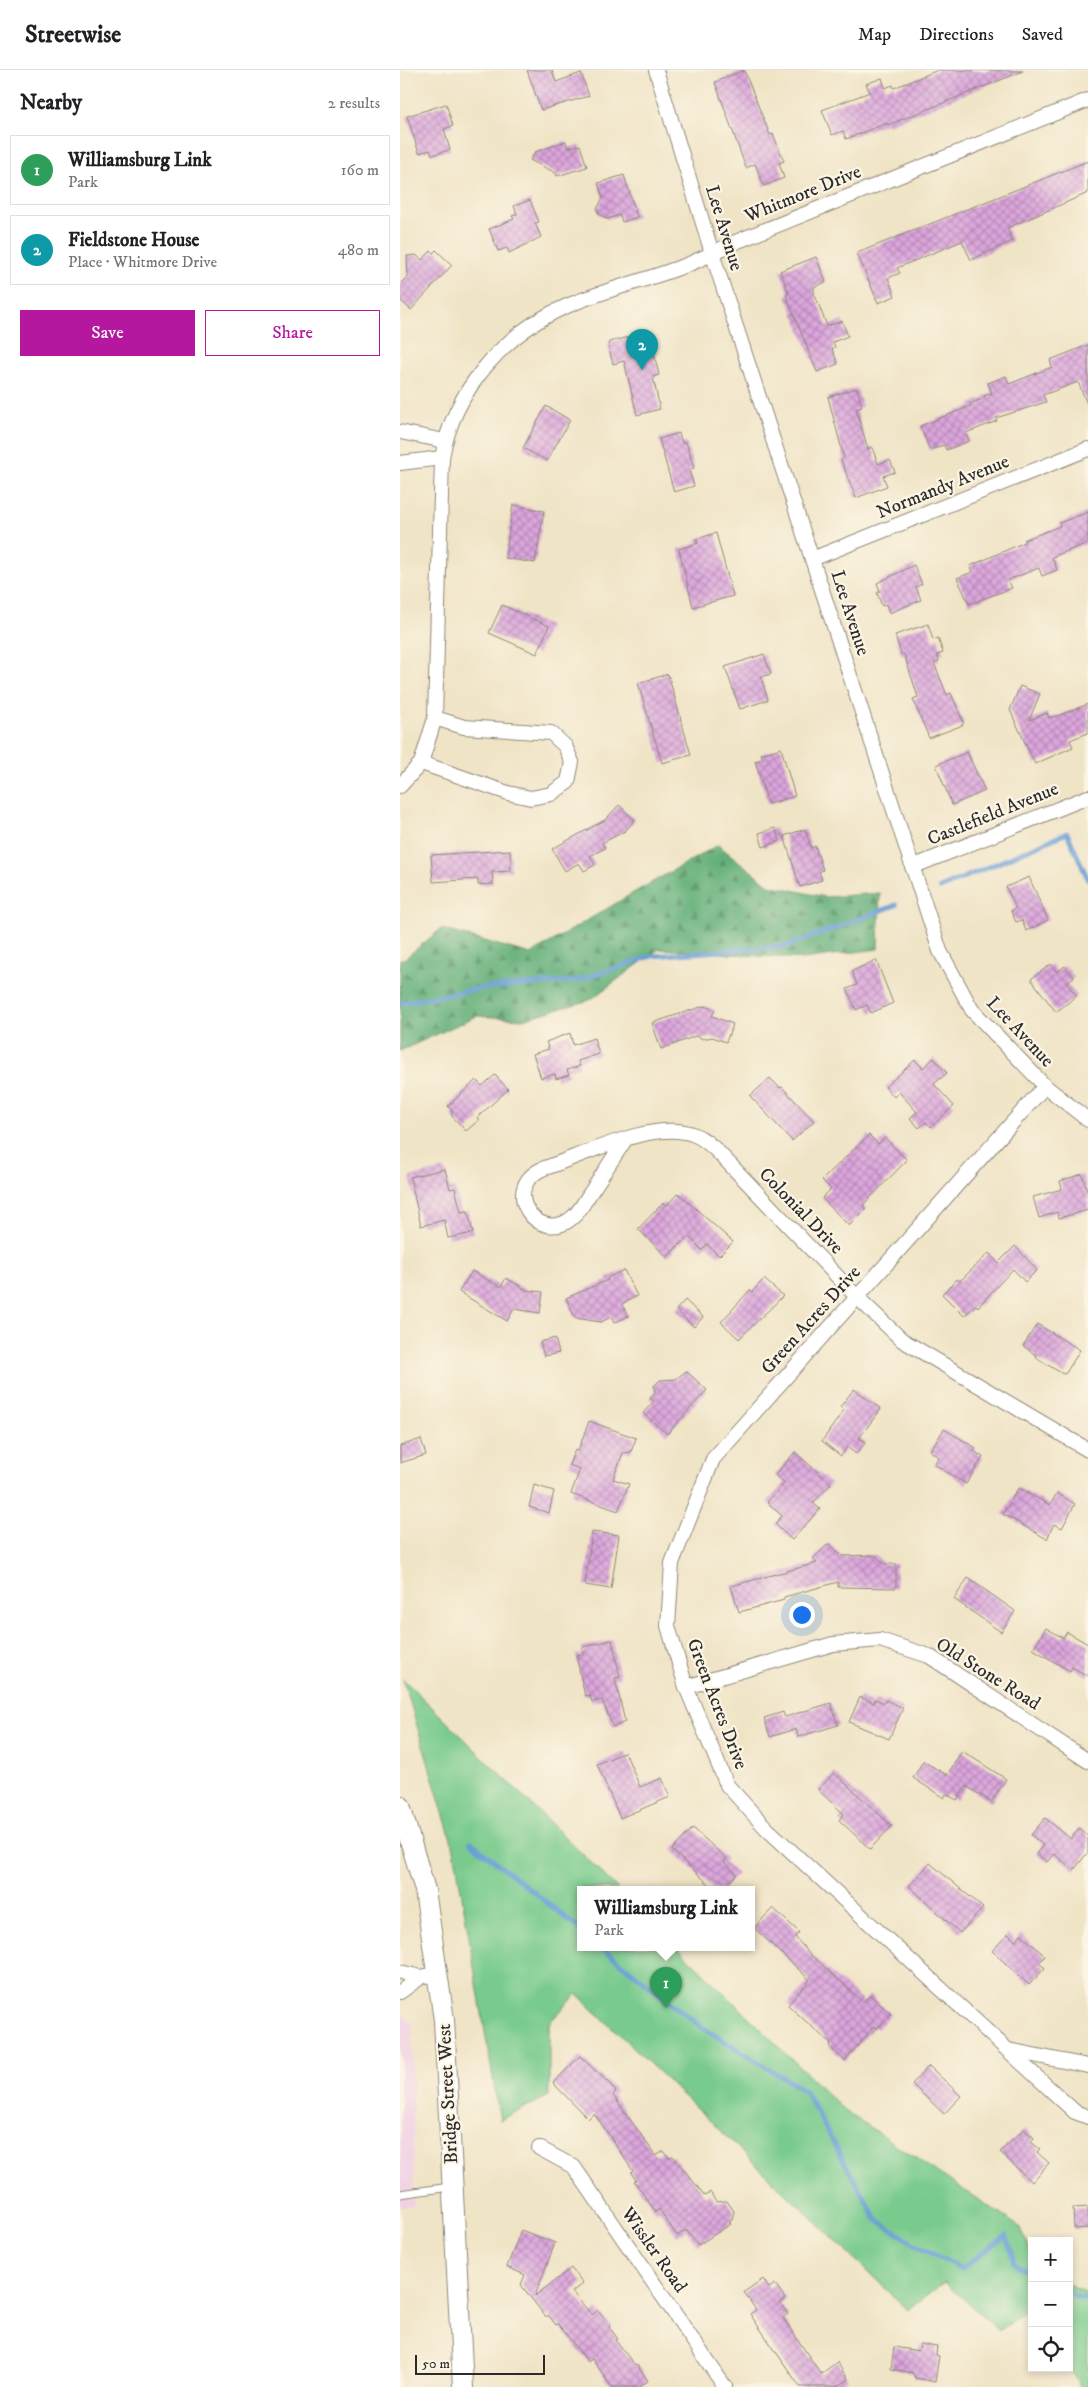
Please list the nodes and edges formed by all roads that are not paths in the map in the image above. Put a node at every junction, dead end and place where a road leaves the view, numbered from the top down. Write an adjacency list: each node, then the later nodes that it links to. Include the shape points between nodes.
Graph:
1 (656, 70): 3 (street, Lee Avenue)
2 (1088, 100): 3 (street, Whitmore Drive)
3 (712, 253): 5 (street, Whitmore Drive, via 566,306 522,330 493,357 467,390); 9 (street, Lee Avenue)
4 (400, 432): 5 (street)
5 (445, 441): 7 (street, Whitmore Drive)
6 (1088, 450): 9 (street, Normandy Avenue)
7 (442, 458): 8 (street); 10 (street, Whitmore Drive)
8 (400, 463)
9 (812, 559): 14 (street, Lee Avenue)
10 (435, 718): 11 (street, Whitmore Drive); 11 (street, via 464,727 551,733 565,746 572,762 568,782 551,794 531,798)
11 (421, 763): 12 (street, Whitmore Drive)
12 (400, 786)
13 (1088, 797): 14 (street, Castlefield Avenue)
14 (912, 866): 15 (street, Lee Avenue, via 940,951 972,1010)
15 (1045, 1086): 16 (street, Lee Avenue); 18 (street, Green Acres Drive)
16 (1088, 1120)
17 (625, 1140): 17 (street, Colonial Drive, via 537,1171 528,1179 523,1194 530,1215 539,1222 554,1225 572,1218); 18 (street, Colonial Drive, via 667,1131 695,1135 708,1143)
18 (857, 1297): 19 (street, Colonial Drive, via 902,1340); 20 (street, Green Acres Drive, via 713,1458 672,1563 668,1626)
19 (1088, 1450)
20 (686, 1687): 21 (street, Old Stone Road, via 833,1644 880,1640 929,1656); 26 (street, Green Acres Drive, via 727,1785 766,1828)
21 (1088, 1761)
22 (400, 1806): 24 (main road, Bridge Street West, via 425,1890)
23 (400, 1972): 24 (street)
24 (429, 1975): 25 (street); 30 (main road, Bridge Street West, via 447,2049)
25 (400, 1992)
26 (1007, 2050): 27 (street); 28 (street, Green Acres Drive, via 1075,2112)
27 (1088, 2066)
28 (1088, 2117)
29 (539, 2148): 33 (street, Wissler Road, via 574,2167)
30 (453, 2187): 31 (lane); 32 (main road, Bridge Street West)
31 (400, 2194)
32 (462, 2387)
33 (725, 2387)

